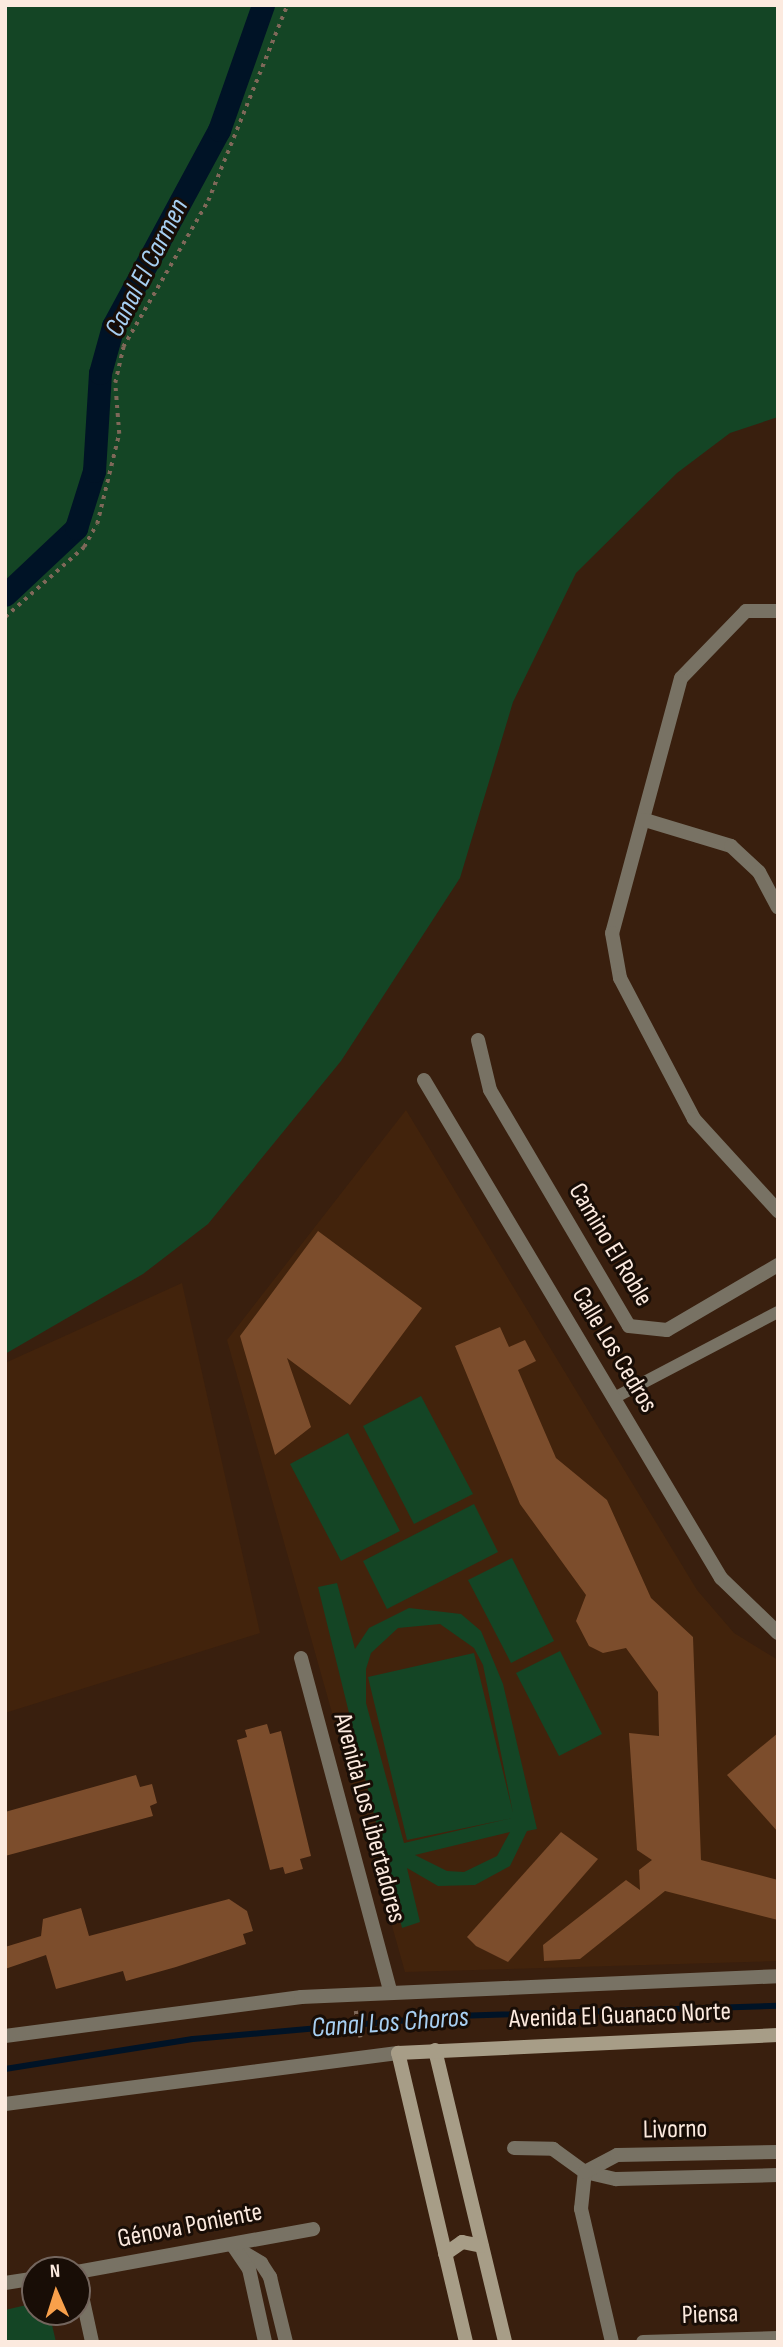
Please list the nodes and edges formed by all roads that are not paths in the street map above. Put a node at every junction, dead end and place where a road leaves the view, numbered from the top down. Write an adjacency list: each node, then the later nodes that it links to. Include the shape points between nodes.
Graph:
1 (778, 611): 2 (street, via 746,611 688,665 668,710 647,785)
2 (645, 820): 3 (street, via 731,846 760,872); 6 (street, via 614,918 620,978 701,1132)
3 (778, 907)
4 (478, 1040): 7 (street, Camino El Roble, via 490,1090 629,1326 647,1333 667,1330)
5 (424, 1080): 9 (street, Calle Los Cedros)
6 (778, 1211)
7 (778, 1265)
8 (778, 1312): 9 (lane)
9 (614, 1398): 10 (street, Calle Los Cedros, via 721,1577)
10 (778, 1633)
11 (301, 1658): 13 (street, Avenida Los Libertadores)
12 (778, 1976): 13 (street, Avenida El Guanaco Norte)
13 (390, 1991): 15 (street, Avenida El Guanaco Norte, via 204,2008)
14 (778, 2035): 16 (street, Avenida El Guanaco Norte)
15 (5, 2036)
16 (435, 2050): 17 (street, Avenida El Guanaco Norte); 25 (street)
17 (398, 2053): 18 (street, Avenida El Guanaco Norte); 26 (street)
18 (5, 2104)
19 (514, 2148): 21 (street, Livorno, via 553,2149)
20 (774, 2152): 21 (street, Livorno, via 617,2155); 22 (street, Livorno)
21 (585, 2172): 22 (street, Livorno, via 616,2179); 33 (street, via 581,2209)
22 (775, 2176)
23 (313, 2229): 24 (street, Génova Poniente)
24 (233, 2246): 27 (street, Génova Poniente); 29 (street, via 249,2269); 30 (street, via 261,2263 270,2277)
25 (482, 2246): 26 (street, via 462,2242); 32 (street)
26 (445, 2254): 31 (street)
27 (91, 2270)
28 (778, 2338): 34 (street, Piensa)
29 (265, 2342)
30 (286, 2342)
31 (466, 2342)
32 (505, 2342)
33 (612, 2342)
34 (643, 2342)

